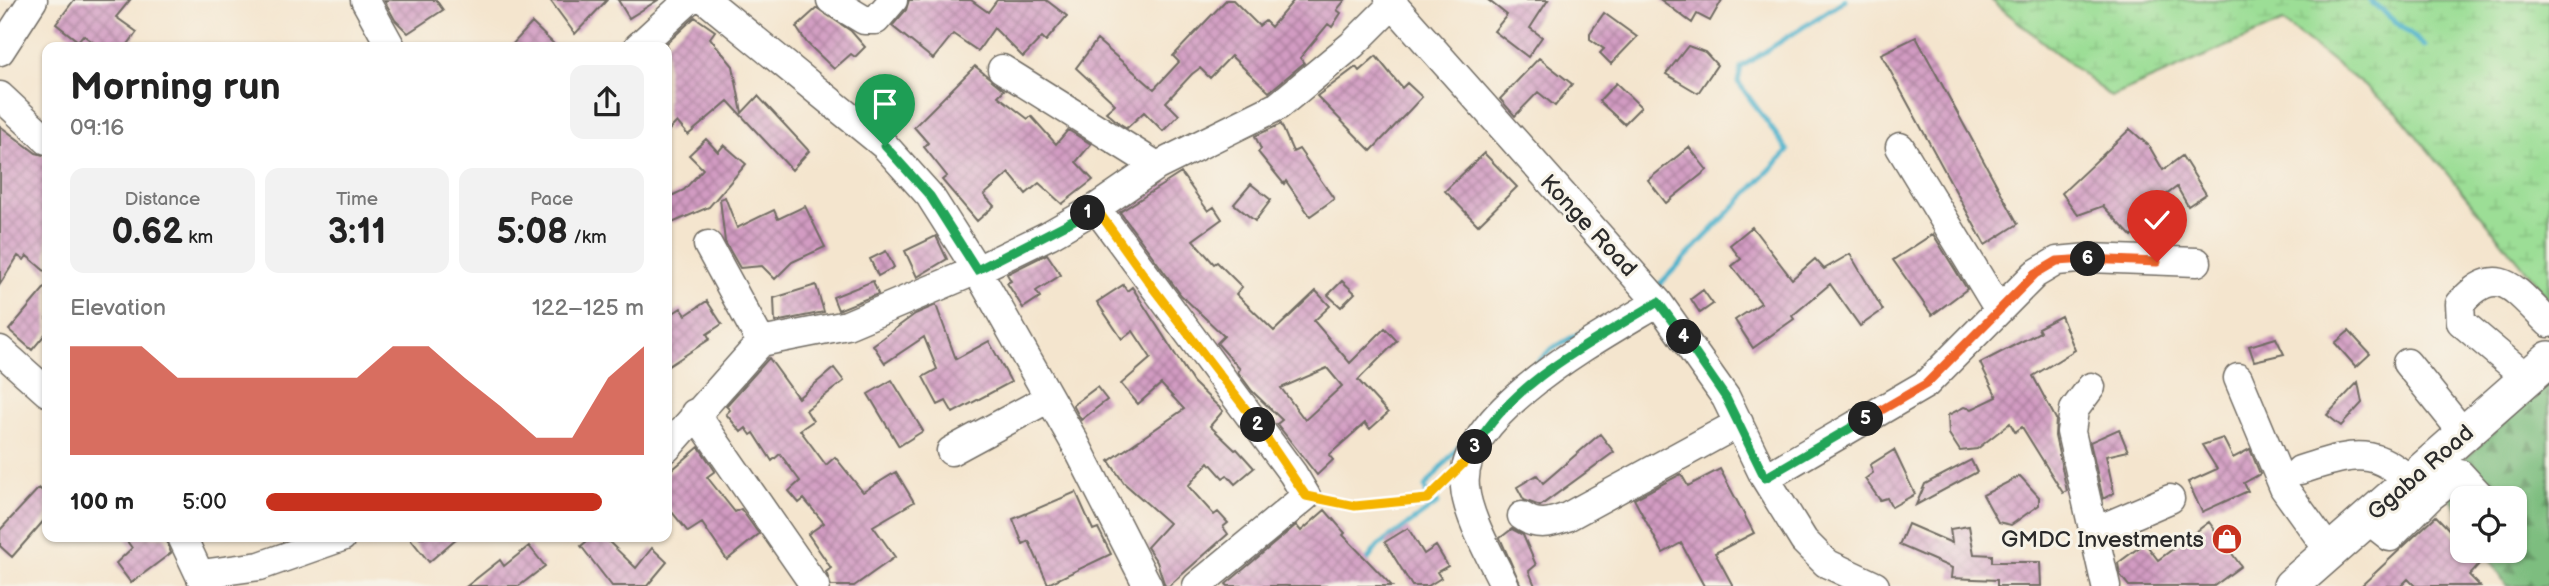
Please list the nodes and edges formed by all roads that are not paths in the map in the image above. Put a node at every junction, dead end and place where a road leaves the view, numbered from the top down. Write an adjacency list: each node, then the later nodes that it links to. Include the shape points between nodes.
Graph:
1 (365, 0): 8 (street)
2 (689, 0): 9 (street)
3 (706, 0): 19 (street, via 885,146 930,196)
4 (831, 0): 5 (street, via 864,20 876,20)
5 (893, 0)
6 (28, 2): 10 (street)
7 (1392, 2): 15 (street, via 1352,45 1278,106); 20 (street, Konge Road)
8 (388, 42)
9 (643, 42)
10 (0, 51)
11 (1002, 69): 15 (street)
12 (0, 96): 13 (street)
13 (42, 135)
14 (1900, 147): 21 (street)
15 (1157, 166): 16 (street)
16 (1096, 208): 19 (street); 49 (street, via 1306,496)
17 (708, 245): 23 (street)
18 (2197, 262): 21 (street, via 2057,261 2035,274)
19 (977, 270): 23 (street, via 833,330); 30 (street)
20 (1658, 302): 32 (street, Konge Road, via 1700,358); 50 (street, via 1545,372 1487,426 1469,458 1467,499)
21 (1999, 310): 37 (street, via 1926,384)
22 (2549, 323): 26 (street, via 2507,283 2493,280 2474,289 2460,304 2461,322)
23 (761, 342): 31 (street)
24 (0, 351): 29 (street)
25 (2407, 363): 33 (street)
26 (2538, 368): 33 (main road, Ggaba Road)
27 (2238, 377): 45 (street, via 2284,488)
28 (2091, 387): 42 (street, via 2074,410 2071,432)
29 (42, 389)
30 (1049, 398): 35 (street); 48 (street)
31 (695, 413): 34 (street); 47 (street)
32 (1739, 423): 37 (street, Konge Road); 41 (street, via 1567,517 1541,523)
33 (2464, 434): 39 (main road, Ggaba Road)
34 (672, 442)
35 (951, 451)
36 (2300, 470): 39 (street, via 2358,454 2378,457)
37 (1765, 478): 51 (street, Konge Road, via 1815,555)
38 (2471, 486): 39 (street, via 2460,474)
39 (2420, 489): 45 (main road, Ggaba Road, via 2367,519)
40 (2170, 499): 42 (street)
41 (1522, 516)
42 (2093, 533): 52 (street)
43 (184, 542): 46 (street)
44 (328, 542): 46 (street)
45 (2330, 552): 53 (main road, Ggaba Road)
46 (203, 580)
47 (815, 586)
48 (1148, 586)
49 (1197, 586)
50 (1505, 586)
51 (1875, 586)
52 (2106, 586)
53 (2291, 586)

